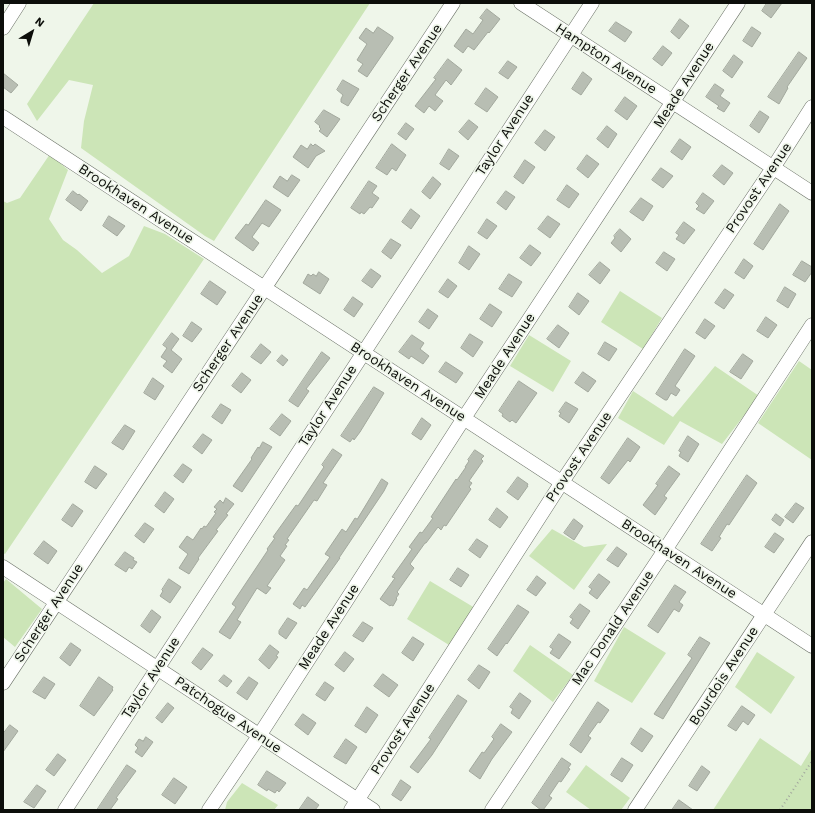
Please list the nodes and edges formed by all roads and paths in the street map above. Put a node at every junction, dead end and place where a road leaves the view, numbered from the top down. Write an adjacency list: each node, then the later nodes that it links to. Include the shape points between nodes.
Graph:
1 (20, 3): 6 (street)
2 (453, 3): 13 (street, Scherger Avenue)
3 (521, 3): 7 (street, Hampton Avenue)
4 (592, 3): 7 (street, Taylor Avenue)
5 (738, 3): 8 (street, Meade Avenue)
6 (3, 28)
7 (570, 35): 8 (street, Hampton Avenue); 15 (street, Taylor Avenue)
8 (673, 102): 11 (street, Hampton Avenue); 16 (street, Meade Avenue)
9 (812, 107): 11 (street, Provost Avenue)
10 (3, 117): 13 (street, Brookhaven Avenue)
11 (773, 168): 12 (street, Hampton Avenue); 17 (street, Provost Avenue)
12 (812, 193)
13 (264, 288): 15 (street, Brookhaven Avenue); 21 (street, Scherger Avenue)
14 (812, 325): 19 (street, Mac Donald Avenue)
15 (363, 352): 16 (street, Brookhaven Avenue); 24 (street, Taylor Avenue)
16 (464, 418): 17 (street, Brookhaven Avenue); 26 (street, Meade Avenue)
17 (562, 482): 19 (street, Brookhaven Avenue); 28 (street, Provost Avenue)
18 (812, 542): 22 (street, Bourdois Avenue)
19 (665, 550): 22 (street, Brookhaven Avenue); 32 (street, Mac Donald Avenue)
20 (3, 567): 21 (street, Patchogue Avenue)
21 (56, 602): 24 (street, Patchogue Avenue); 25 (street, Scherger Avenue)
22 (764, 615): 23 (street, Brookhaven Avenue); 33 (street, Bourdois Avenue)
23 (812, 646)
24 (158, 668): 26 (street, Patchogue Avenue); 29 (street, Taylor Avenue)
25 (3, 683)
26 (259, 736): 28 (street, Patchogue Avenue); 30 (street, Meade Avenue)
27 (812, 761): 34 (path)
28 (354, 805): 31 (street, Patchogue Avenue)
29 (65, 810)
30 (209, 810)
31 (373, 810)
32 (492, 810)
33 (635, 810)
34 (780, 810)

